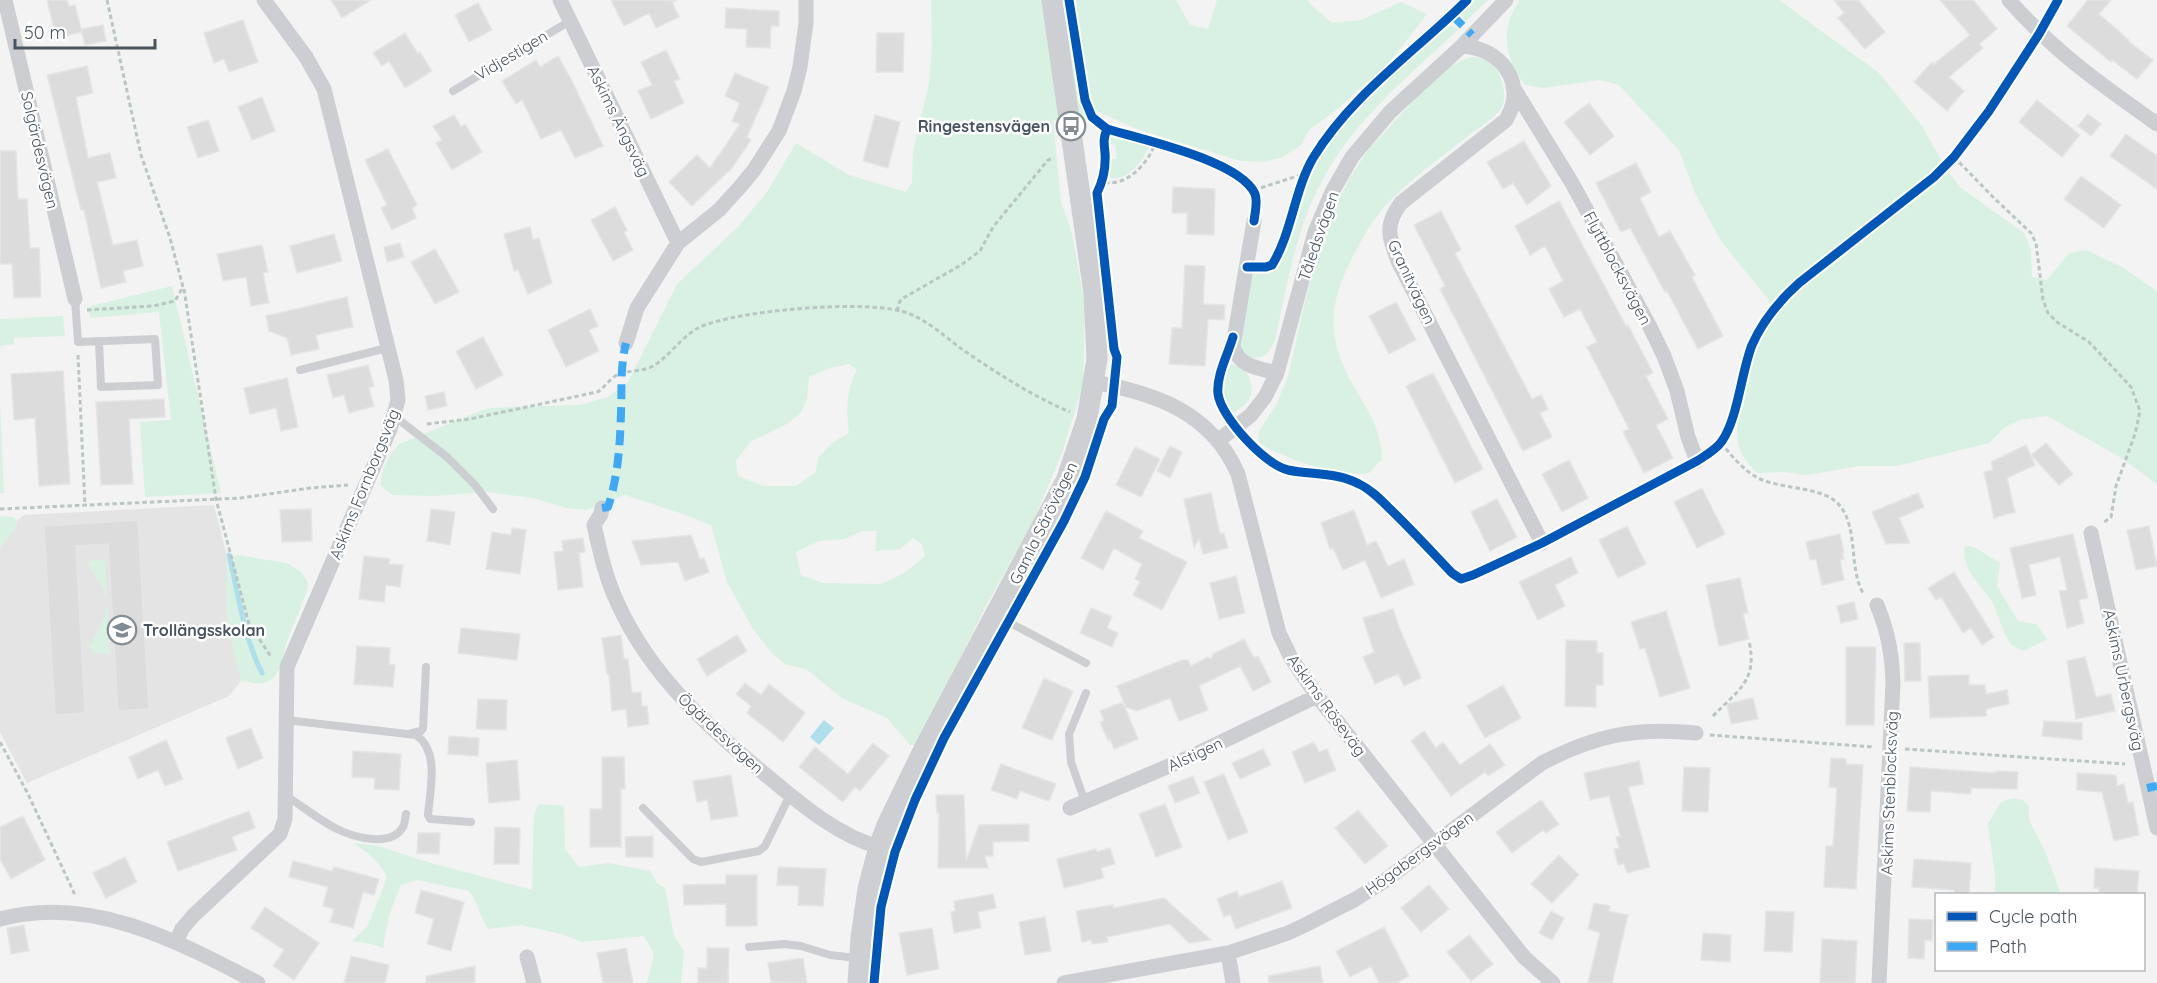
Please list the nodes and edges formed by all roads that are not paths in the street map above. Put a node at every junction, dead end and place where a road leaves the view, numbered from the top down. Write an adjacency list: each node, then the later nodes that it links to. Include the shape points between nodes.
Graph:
1 (5, 0): 15 (street, Solgärdesvägen)
2 (264, 0): 18 (street, Askims Fornborgsväg, via 324,89)
3 (560, 0): 8 (street, Askims Ängsväg)
4 (806, 0): 14 (street, via 800,67 779,131 740,187)
5 (1052, 0): 21 (street, Gamla Särövägen, via 1094,293 1097,333)
6 (1506, 0): 9 (street, Tåledsvägen)
7 (2009, 0): 12 (street, via 2061,53)
8 (570, 21): 11 (lane, Vidjestigen); 14 (street, Askims Ängsväg)
9 (1462, 45): 10 (street, via 1493,54 1506,69); 20 (street, Tåledsvägen, via 1390,112 1340,177 1308,252)
10 (1513, 87): 24 (street, Flyttblocksvägen, via 1572,183 1649,325 1677,391); 28 (street, Granitvägen, via 1511,112 1506,120 1401,204 1393,214 1390,233 1398,261)
11 (453, 91)
12 (2157, 124)
13 (1254, 221): 20 (street, via 1233,346 1243,362)
14 (678, 243): 17 (street, via 637,309)
15 (75, 305): 16 (lane, via 78,342)
16 (99, 341): 16 (lane, via 101,387 158,384 155,339)
17 (626, 343)
18 (387, 348): 19 (lane); 22 (street, Askims Fornborgsväg, via 398,392)
19 (300, 370)
20 (1276, 373): 23 (street, Tåledsvägen, via 1251,415)
21 (1093, 382): 23 (street, Askims Röseväg, via 1142,392 1163,401 1195,418); 30 (street, Gamla Särövägen, via 1087,419 1066,481)
22 (394, 416): 26 (lane, via 435,446 475,485); 35 (street, Askims Fornborgsväg, via 287,667)
23 (1218, 441): 34 (street, Askims Röseväg, via 1238,474 1279,633)
24 (1696, 460)
25 (602, 508): 39 (street, Ögärdesvägen, via 594,525 607,575 618,604 647,654 689,707)
26 (493, 509)
27 (2091, 533): 45 (street, Askims Urbergsväg)
28 (1542, 543)
29 (1877, 605): 60 (street, Askims Stenblocksväg, via 1892,661)
30 (996, 616): 31 (lane); 47 (street, Gamla Särövägen, via 899,800)
31 (1086, 663)
32 (426, 667): 36 (lane, via 423,728)
33 (1086, 693): 40 (lane, via 1069,734 1071,762)
34 (1317, 696): 40 (street, Alstigen, via 1190,758); 46 (street, Askims Röseväg)
35 (286, 720): 36 (lane); 38 (street, Askims Fornborgsväg)
36 (410, 733): 44 (lane, via 421,738 430,753 430,819)
37 (1696, 733): 46 (street, Högabergsvägen, via 1649,730 1608,737 1565,751 1542,763)
38 (285, 795): 43 (lane, via 336,829 366,838 398,834); 49 (street, Askims Fornborgsväg, via 285,819 280,834 193,916)
39 (790, 795): 41 (lane, via 759,851 702,862 693,859); 47 (street, Ögärdesvägen, via 832,826)
40 (1085, 802): 42 (street, Alstigen)
41 (643, 808)
42 (1070, 808)
43 (406, 814)
44 (471, 822)
45 (2157, 828)
46 (1434, 844): 51 (street, Högabergsvägen, via 1383,882 1322,917); 59 (street, Askims Röseväg, via 1524,957)
47 (879, 848): 53 (street, Gamla Särövägen, via 868,889)
48 (0, 919): 49 (street, via 31,912 84,914)
49 (176, 942): 54 (street)
50 (749, 947): 53 (lane, via 784,944)
51 (1228, 953): 57 (street, Högabergsvägen); 58 (street)
52 (527, 957): 55 (street)
53 (859, 958): 56 (street, Gamla Särövägen)
54 (258, 983)
55 (534, 983)
56 (858, 983)
57 (1064, 983)
58 (1233, 983)
59 (1553, 983)
60 (1879, 983)

